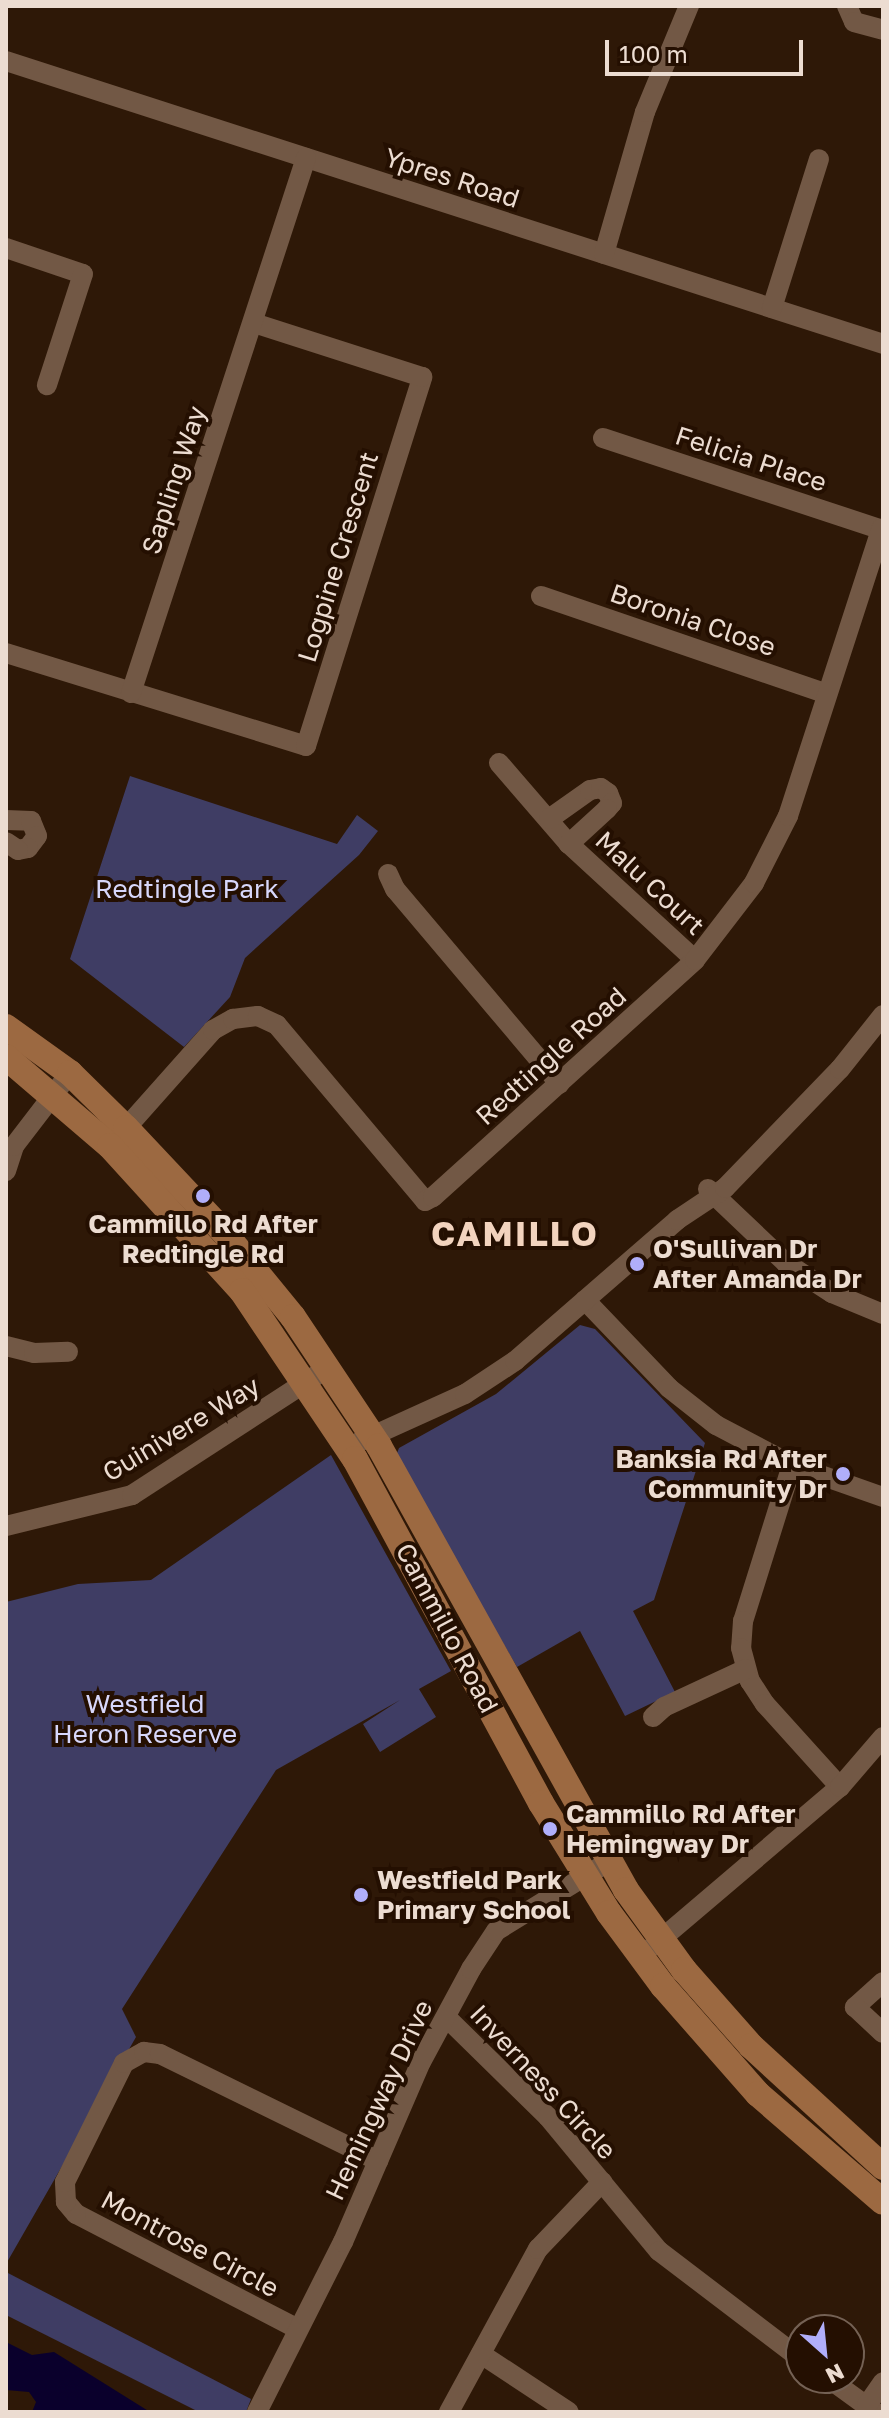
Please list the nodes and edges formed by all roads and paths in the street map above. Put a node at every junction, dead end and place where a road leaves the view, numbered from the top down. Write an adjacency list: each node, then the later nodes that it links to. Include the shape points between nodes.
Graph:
1 (689, 6): 8 (street, via 645,112)
2 (847, 6): 3 (street, via 854,22)
3 (883, 30)
4 (6, 61): 5 (street, Ypres Road)
5 (306, 158): 8 (street, Ypres Road); 10 (street, Sapling Way)
6 (819, 159): 9 (street)
7 (6, 248): 12 (street, via 83,274)
8 (604, 254): 9 (street, Ypres Road)
9 (772, 308): 11 (street, Ypres Road)
10 (254, 323): 17 (street, Sapling Way); 17 (street, Logpine Crescent, via 422,377 306,746)
11 (883, 344)
12 (47, 385)
13 (603, 438): 14 (street, Felicia Place)
14 (882, 529): 18 (street, Redtingle Road)
15 (541, 596): 18 (street, Boronia Close)
16 (6, 653): 17 (street)
17 (131, 693)
18 (827, 694): 25 (street, Redtingle Road, via 788,816 754,883)
19 (499, 763): 20 (street, Malu Court)
20 (549, 819): 23 (street, Malu Court); 23 (street, Malu Court, via 590,790 608,793 612,803)
21 (6, 820): 22 (street, via 31,821 37,836 28,848 18,850)
22 (6, 842)
23 (569, 844): 25 (street, Malu Court)
24 (388, 874): 30 (street, via 395,889)
25 (695, 960): 30 (street, Redtingle Road)
26 (883, 1015): 33 (street, via 840,1069 758,1148 735,1160)
27 (6, 1027): 29 (main road, Cammillo Road)
28 (6, 1057): 29 (main road, Cammillo Road)
29 (61, 1082): 31 (main road, Cammillo Road); 32 (street, via 14,1146)
30 (560, 1084): 31 (street, Redtingle Road, via 425,1201 277,1025 258,1016 233,1019 213,1030)
31 (118, 1137): 38 (main road, Cammillo Road, via 222,1230); 39 (main road, Cammillo Road, via 242,1291)
32 (6, 1171)
33 (716, 1188): 34 (street, via 687,1204 677,1220); 35 (street, via 808,1278)
34 (585, 1300): 40 (street, via 497,1374); 41 (street, via 684,1400 729,1433)
35 (883, 1314)
36 (6, 1346): 37 (street, via 34,1353)
37 (68, 1352)
38 (329, 1367): 39 (street, Guinivere Way); 40 (main road, Cammillo Road)
39 (307, 1383): 40 (main road, Cammillo Road); 43 (street, Guinivere Way, via 132,1495)
40 (363, 1447): 48 (main road, Cammillo Road)
41 (792, 1465): 42 (street); 44 (street, via 743,1621)
42 (883, 1497)
43 (6, 1526)
44 (746, 1669): 45 (street); 47 (street, via 765,1704)
45 (653, 1717)
46 (883, 1737): 47 (street)
47 (840, 1787): 49 (street)
48 (597, 1870): 49 (main road, Cammillo Road); 50 (main road, Cammillo Road); 52 (street, Hemingway Drive, via 496,1931)
49 (661, 1940): 50 (street); 55 (main road, Cammillo Road, via 751,2046)
50 (640, 1955): 57 (main road, Cammillo Road, via 758,2094)
51 (883, 1982): 53 (street, via 855,2007)
52 (446, 2017): 54 (street, Hemingway Drive); 56 (street, Inverness Circle, via 530,2098)
53 (883, 2033)
54 (378, 2161): 58 (street, Hemingway Drive); 58 (street, Montrose Circle, via 160,2054 144,2052 124,2063 65,2182 66,2202 76,2214)
55 (883, 2167)
56 (602, 2182): 59 (street, Inverness Circle, via 659,2251); 60 (street, Inverness Circle, via 546,2237)
57 (883, 2202)
58 (298, 2329): 64 (street, Hemingway Drive)
59 (785, 2347)
60 (481, 2354): 65 (street, Inverness Circle); 66 (street)
61 (883, 2382): 63 (street)
62 (850, 2394): 63 (street)
63 (871, 2409)
64 (257, 2412)
65 (449, 2412)
66 (569, 2412)

